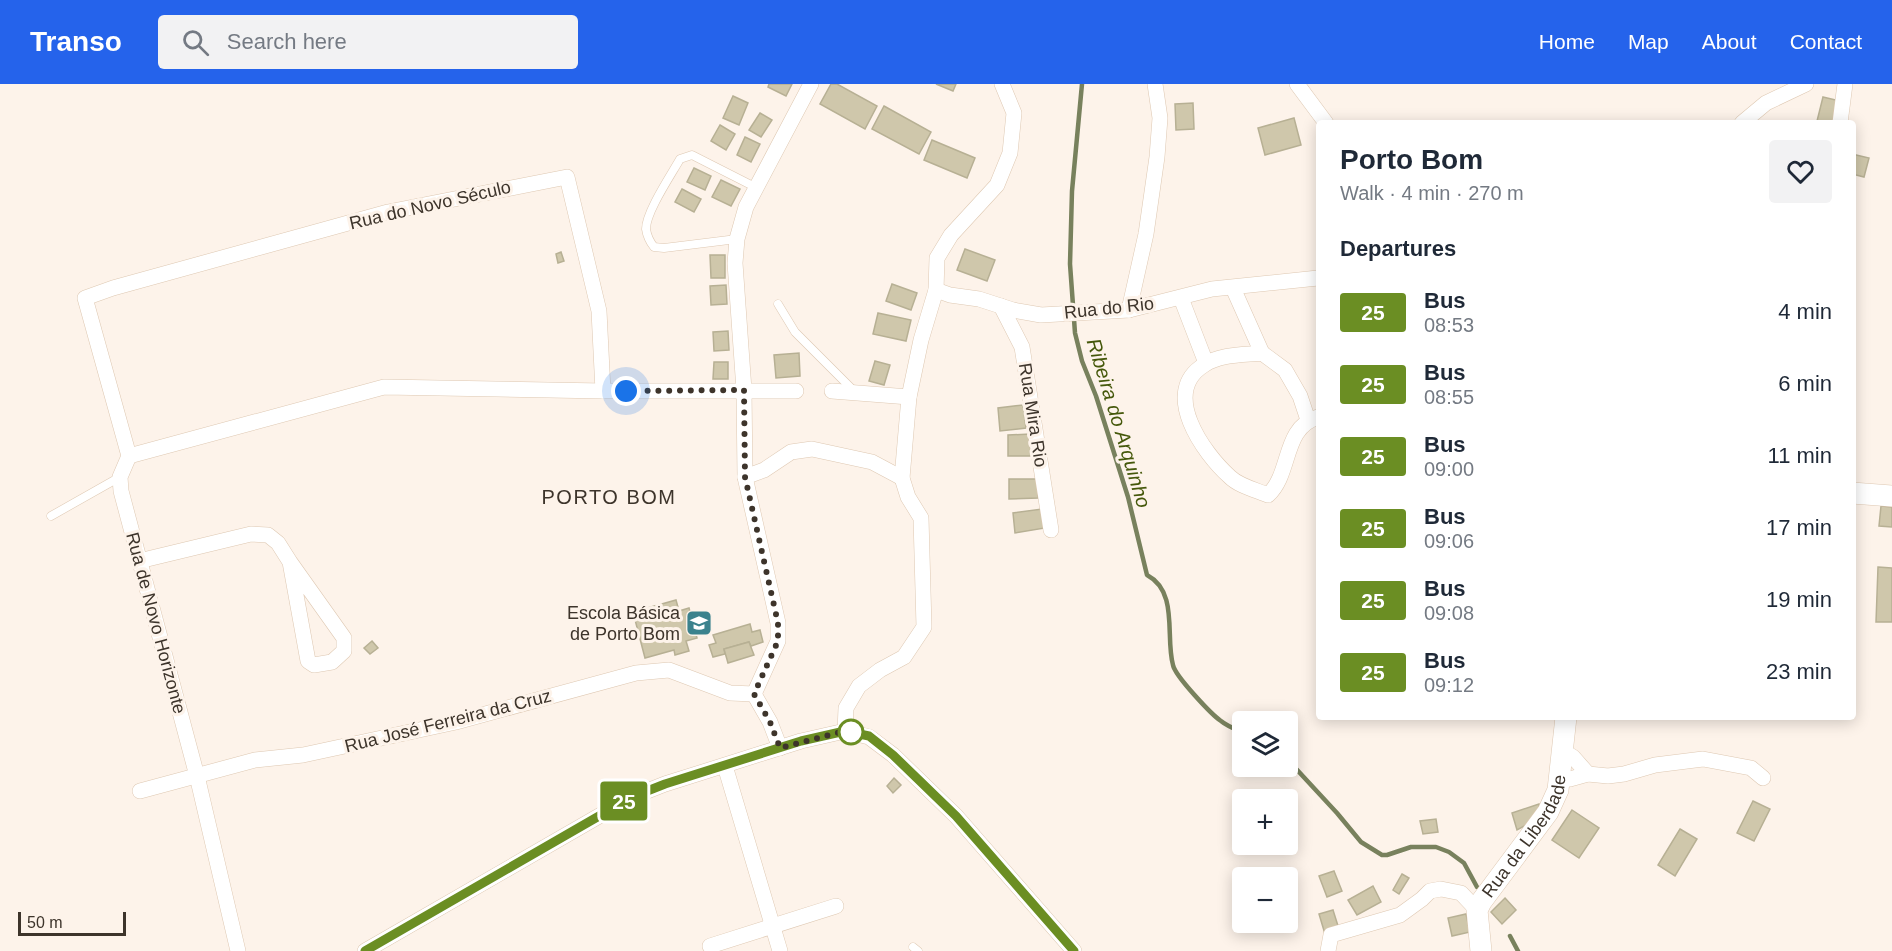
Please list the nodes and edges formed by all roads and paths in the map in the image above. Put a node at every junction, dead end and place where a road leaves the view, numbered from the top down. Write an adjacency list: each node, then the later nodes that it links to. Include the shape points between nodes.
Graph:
1 (811, 84): 10 (street)
2 (1002, 84): 14 (street, via 1014,113 1010,153 997,184 951,235 938,258)
3 (1155, 84): 18 (street, via 1160,118 1157,157 1146,234)
4 (1297, 84): 7 (street)
5 (1806, 84): 8 (street, via 1766,103)
6 (1845, 84): 9 (street)
7 (1324, 120)
8 (1746, 120)
9 (1840, 120)
10 (757, 188): 11 (street); 11 (lane, via 692,155 680,159 646,228 654,247)
11 (737, 238): 21 (street, via 735,263)
12 (1316, 278): 13 (street, Rua do Rio)
13 (1233, 288): 15 (street, Rua do Rio); 19 (street)
14 (936, 290): 17 (street, Rua do Rio); 26 (street)
15 (1181, 298): 18 (street, Rua do Rio); 20 (street)
16 (778, 304): 25 (lane, via 795,332)
17 (1000, 306): 18 (street, Rua do Rio, via 1041,315); 35 (street, Rua Mira Rio, via 1022,347)
18 (1129, 310)
19 (1262, 353): 20 (street); 27 (street, via 1285,370)
20 (1206, 363): 27 (street, via 1190,375 1184,407 1207,451 1232,479 1268,495 1276,488 1296,432)
21 (744, 390): 22 (street); 23 (street); 30 (street)
22 (603, 391): 28 (street, via 384,387); 28 (street, Rua do Novo Século, via 599,311 567,177 388,212 85,298)
23 (796, 391)
24 (832, 391): 25 (street)
25 (856, 393): 26 (street)
26 (909, 397): 31 (street)
27 (1313, 419)
28 (129, 456): 29 (street)
29 (120, 477): 34 (lane); 36 (street, Rua de Novo Horizonte)
30 (745, 477): 31 (street, via 764,470 790,452 812,449 872,462); 38 (street, via 778,623 778,641)
31 (902, 477): 40 (street, via 921,518 924,627 904,657 859,686 846,708)
32 (1856, 493): 33 (street)
33 (1892, 496)
34 (51, 516)
35 (1051, 530)
36 (140, 561): 37 (street, via 250,534 267,535 278,543); 45 (street, Rua de Novo Horizonte)
37 (290, 562): 37 (street, via 308,661 314,665 332,662 344,651 344,638)
38 (754, 694): 41 (street); 45 (street, Rua José Ferreira da Cruz, via 730,693 669,670 636,674 456,722 303,755 255,760)
39 (1566, 720): 42 (street, Rua da Liberdade)
40 (845, 731): 41 (street); 53 (street, via 869,736 956,816)
41 (780, 748): 43 (street)
42 (1563, 751): 44 (street); 47 (street, Rua da Liberdade)
43 (725, 766): 51 (street); 55 (street, via 632,797)
44 (1588, 774): 46 (street, via 1616,775 1703,759 1751,768); 47 (street)
45 (197, 776): 48 (street, Rua José Ferreira da Cruz); 54 (street, Rua de Novo Horizonte)
46 (1763, 778)
47 (1560, 780): 50 (street, Rua da Liberdade, via 1548,812)
48 (140, 791)
49 (836, 906): 51 (street)
50 (1478, 910): 57 (street, via 1461,893 1430,891 1400,915 1331,935); 58 (street, Rua da Liberdade)
51 (773, 927): 52 (street); 56 (street)
52 (710, 946)
53 (1065, 948)
54 (238, 951)
55 (365, 951)
56 (780, 951)
57 (1328, 951)
58 (1482, 951)

